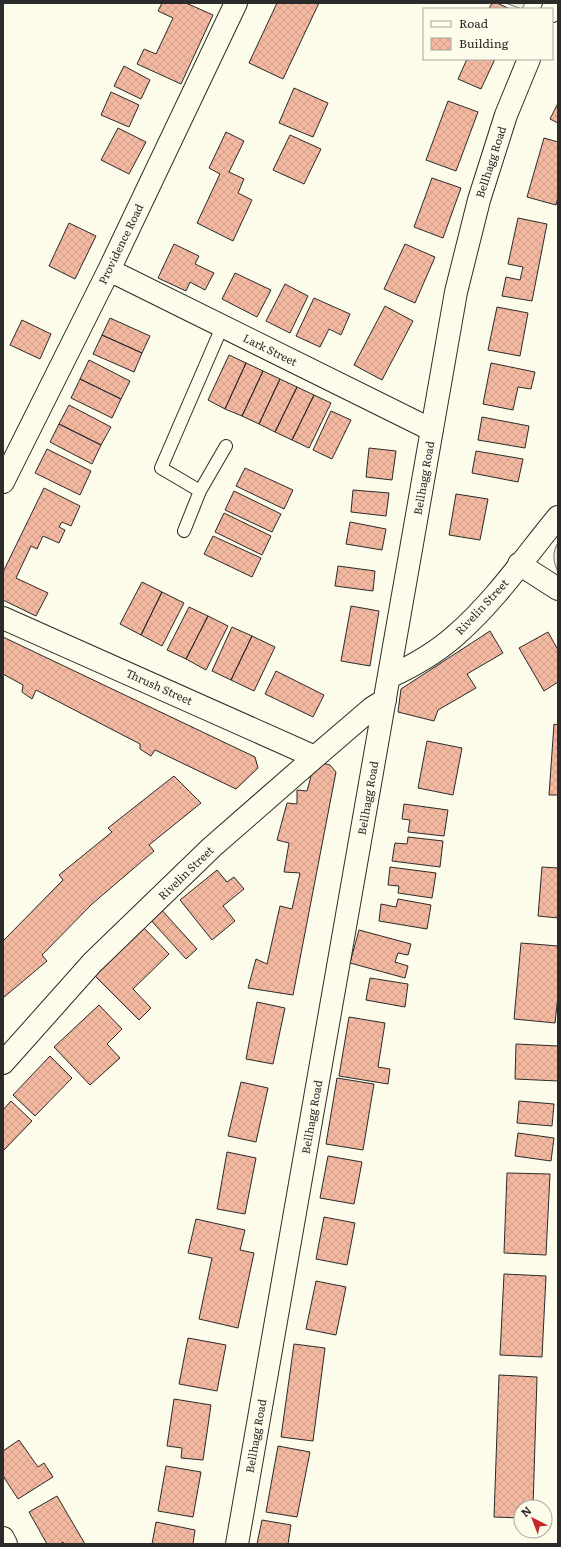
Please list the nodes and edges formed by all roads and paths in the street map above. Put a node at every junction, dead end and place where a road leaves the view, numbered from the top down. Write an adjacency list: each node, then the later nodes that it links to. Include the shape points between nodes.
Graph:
1 (236, 3): 3 (street, Providence Road)
2 (529, 60): 5 (street, Bellhagg Road, via 506,115 479,200 456,292)
3 (109, 270): 4 (street, Lark Street); 7 (street, Providence Road)
4 (222, 327): 5 (street, Lark Street); 8 (lane, via 161,468)
5 (432, 430): 14 (street, Bellhagg Road)
6 (226, 446): 8 (lane)
7 (4, 476)
8 (200, 491): 10 (lane)
9 (558, 517): 11 (street, Rivelin Street)
10 (184, 531)
11 (519, 564): 12 (street); 14 (street, Rivelin Street, via 489,601 456,635 412,666)
12 (558, 589)
13 (3, 618): 16 (street, Thrush Street)
14 (389, 677): 15 (street, Bellhagg Road)
15 (385, 700): 16 (street, Rivelin Street, via 372,708); 20 (street, Bellhagg Road)
16 (315, 757): 17 (street, Rivelin Street, via 212,847 92,963)
17 (3, 1063)
18 (3, 1538): 19 (street)
19 (6, 1544)
20 (237, 1544)

